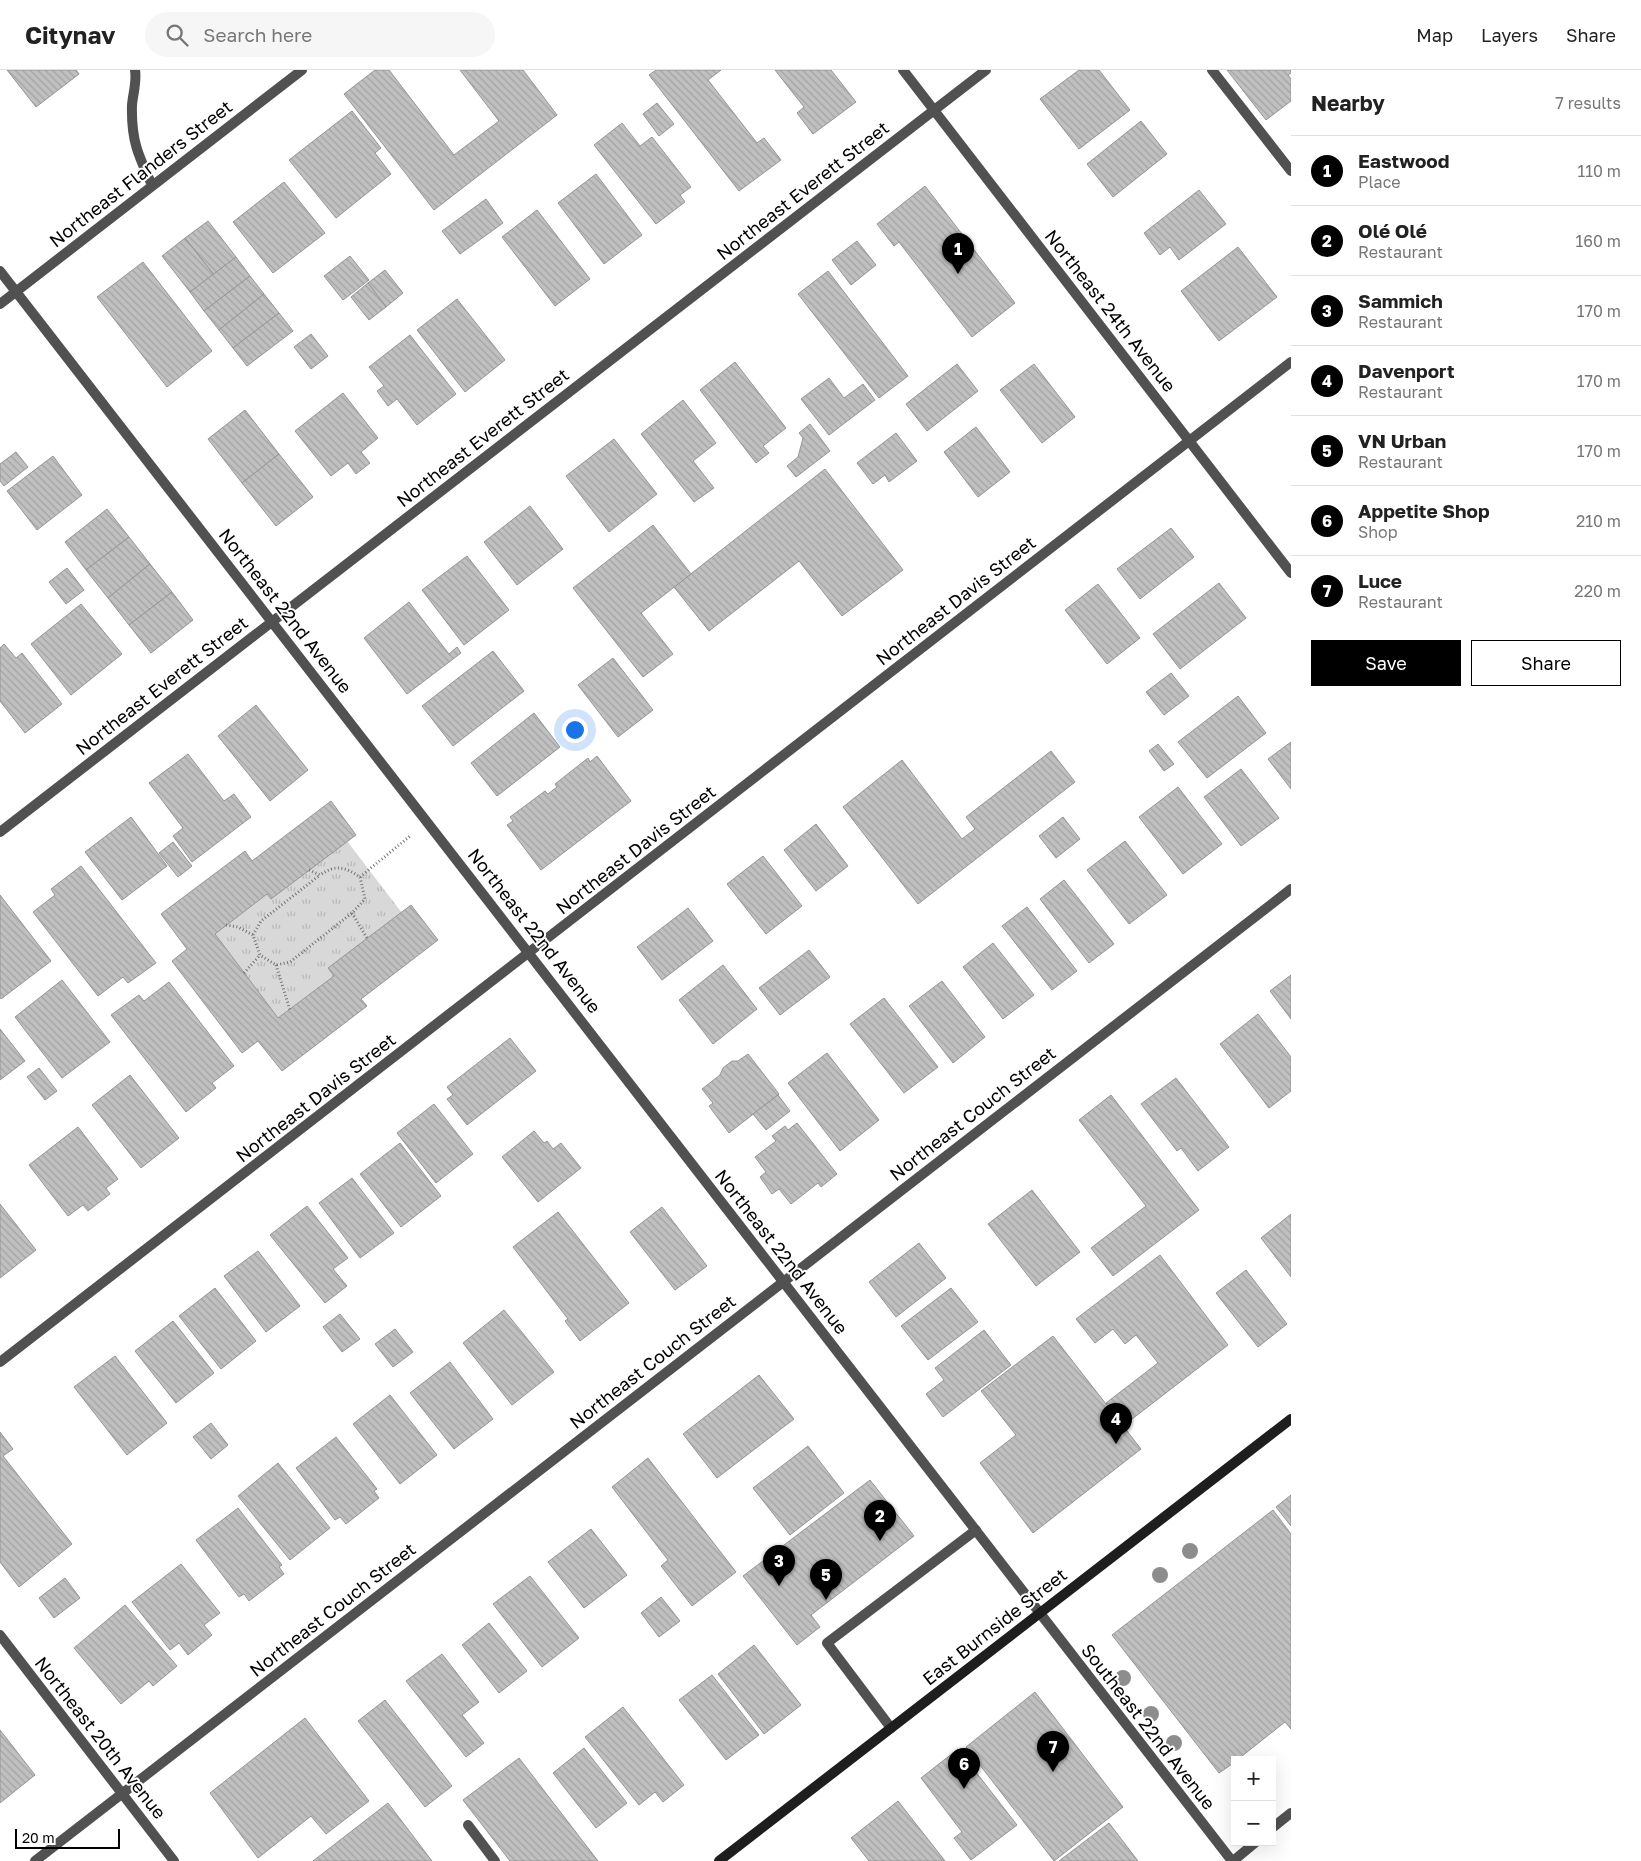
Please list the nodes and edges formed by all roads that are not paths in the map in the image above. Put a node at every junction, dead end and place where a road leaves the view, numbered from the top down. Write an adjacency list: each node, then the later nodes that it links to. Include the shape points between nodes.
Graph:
1 (135, 70): 8 (street, via 133,134 138,155)
2 (302, 70): 8 (street, Northeast Flanders Street)
3 (903, 70): 6 (street, Northeast 24th Avenue)
4 (986, 70): 6 (street, Northeast Everett Street)
5 (1212, 70): 7 (street)
6 (934, 110): 13 (street, Northeast 24th Avenue); 15 (street, Northeast Everett Street)
7 (1291, 171)
8 (152, 185): 10 (street, Northeast Flanders Street)
9 (0, 270): 10 (street, Northeast 22nd Avenue)
10 (16, 291): 11 (street, Northeast Flanders Street); 15 (street, Northeast 22nd Avenue)
11 (0, 304)
12 (1291, 362): 13 (street, Northeast Davis Street)
13 (1189, 440): 14 (street, Northeast 24th Avenue); 18 (street, Northeast Davis Street)
14 (1291, 572)
15 (272, 621): 16 (street, Northeast Everett Street); 18 (street, Northeast 22nd Avenue)
16 (0, 832)
17 (1291, 890): 19 (street, Northeast Couch Street)
18 (530, 953): 19 (street, Northeast 22nd Avenue); 20 (street, Northeast Davis Street)
19 (784, 1281): 22 (street, Northeast 22nd Avenue); 26 (street, Northeast Couch Street)
20 (0, 1362)
21 (1291, 1419): 23 (main road, East Burnside Street)
22 (976, 1530): 23 (street, Northeast 22nd Avenue); 25 (street, via 827,1643)
23 (1039, 1614): 25 (main road, East Burnside Street); 35 (street, Southeast 22nd Avenue)
24 (0, 1635): 26 (street, Northeast 20th Avenue)
25 (891, 1728): 34 (main road, East Burnside Street)
26 (122, 1794): 31 (street, Northeast Couch Street); 32 (street, Northeast 20th Avenue)
27 (1291, 1813): 29 (street)
28 (468, 1825): 33 (street)
29 (1276, 1825)
30 (1251, 1846): 35 (street)
31 (35, 1861)
32 (174, 1861)
33 (495, 1861)
34 (719, 1861)
35 (1232, 1861)

